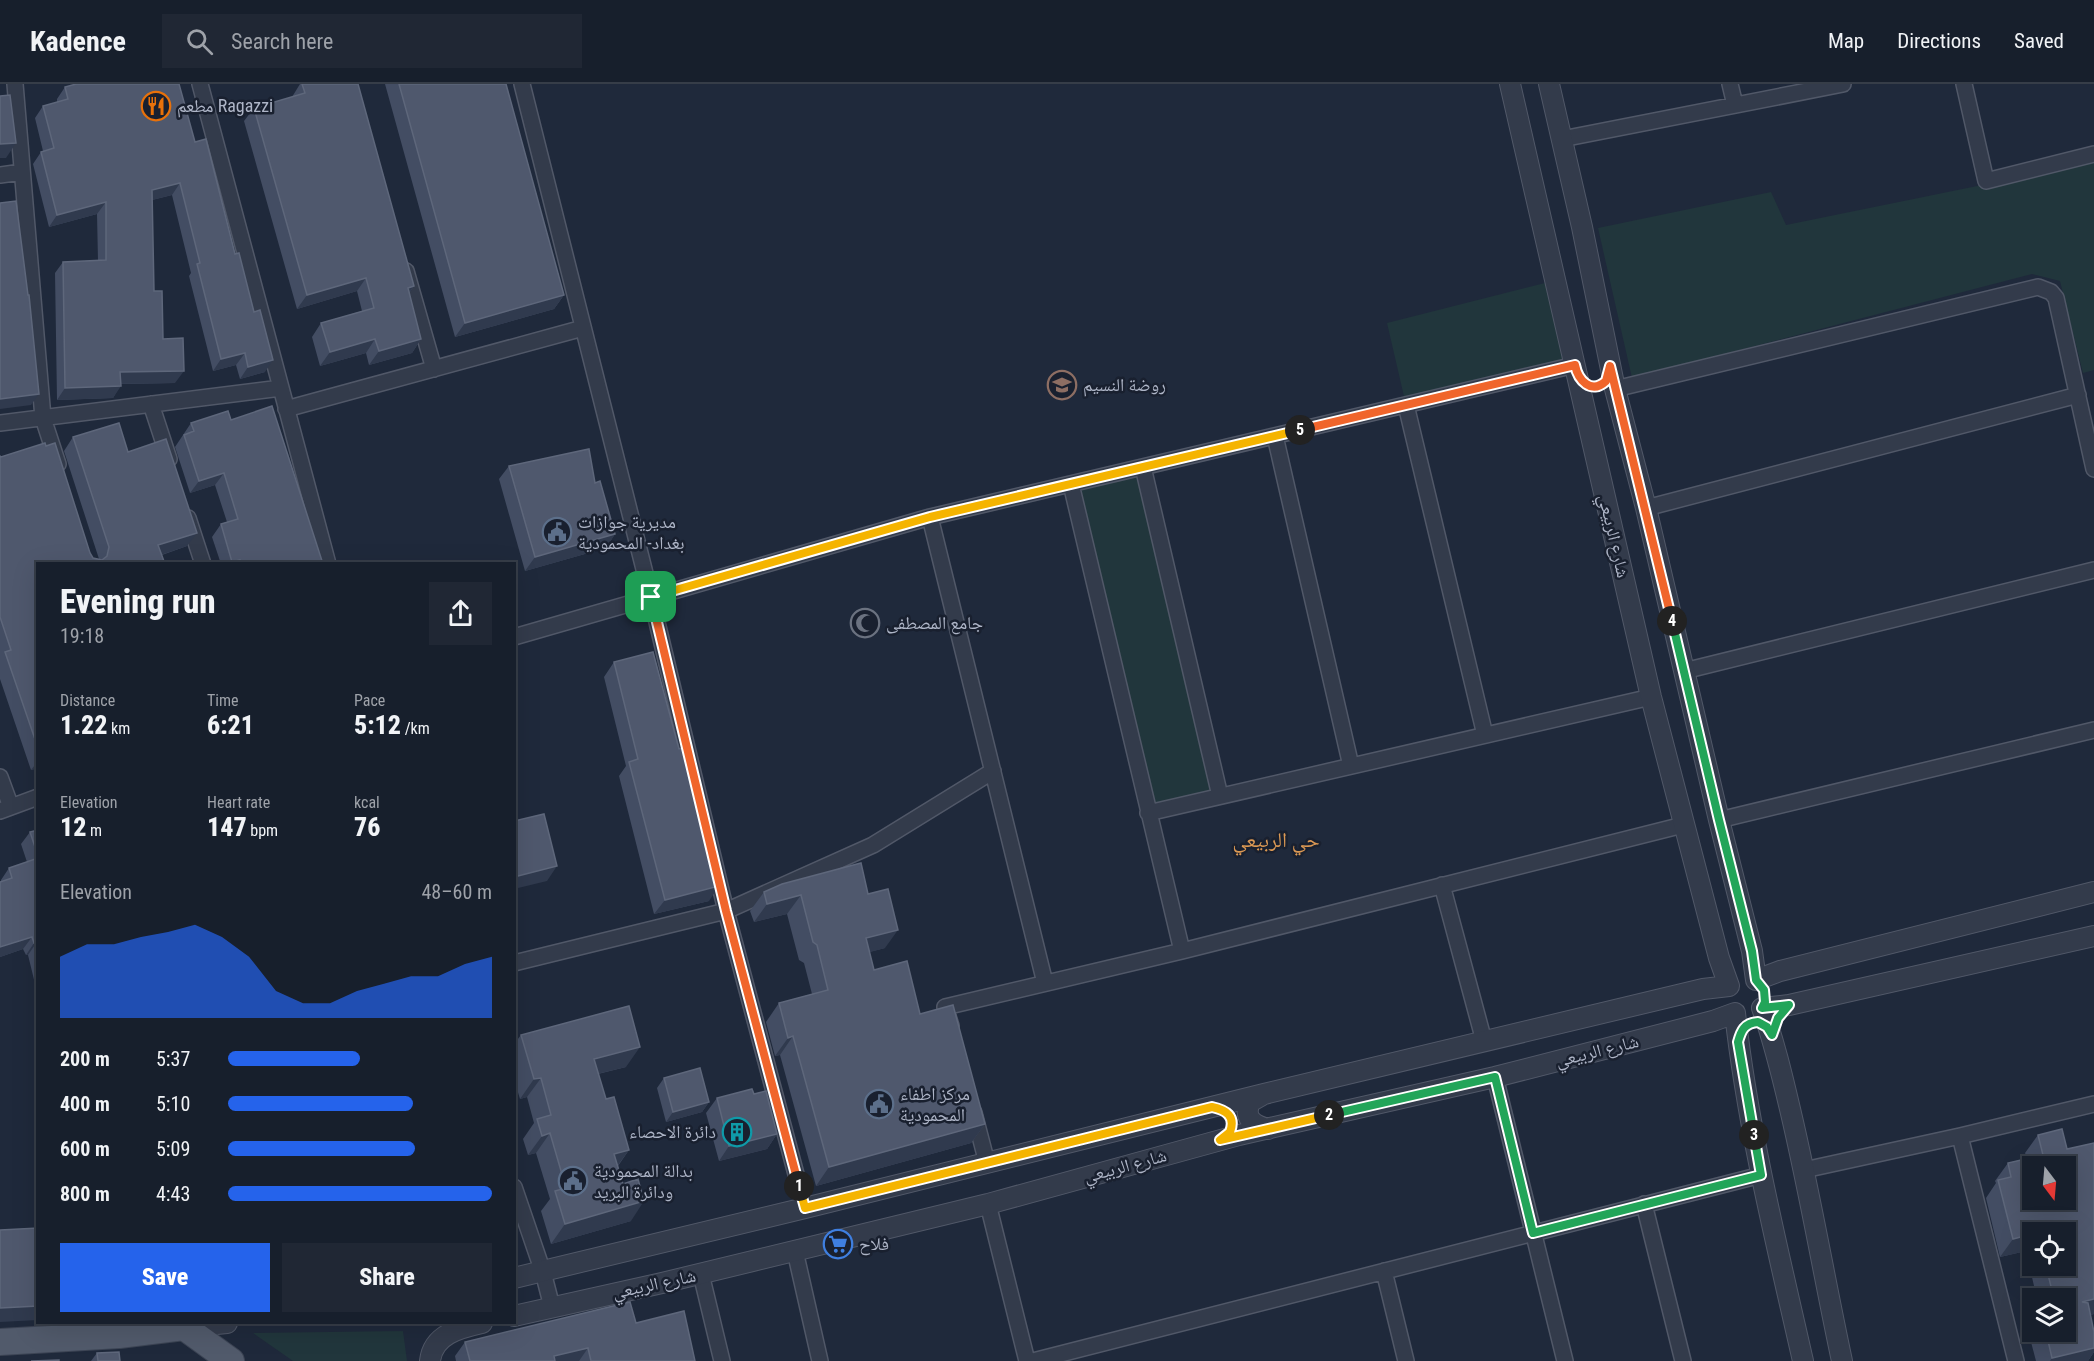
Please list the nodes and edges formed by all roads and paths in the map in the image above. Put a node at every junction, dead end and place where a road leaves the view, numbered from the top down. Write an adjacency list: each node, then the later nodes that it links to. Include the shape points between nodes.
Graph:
1 (15, 84): 12 (street)
2 (200, 84): 19 (street)
3 (522, 84): 15 (street)
4 (1509, 84): 18 (street, شارع الربيعي)
5 (1549, 84): 10 (street, شارع الربيعي)
6 (1730, 84): 9 (street)
7 (1843, 84): 9 (street)
8 (1964, 84): 11 (street, via 1986,181)
9 (1735, 105): 10 (street)
10 (1562, 140): 16 (street, شارع الربيعي)
11 (2094, 154)
12 (22, 172): 13 (street); 26 (street)
13 (0, 175)
14 (402, 255): 17 (street)
15 (584, 328): 17 (street); 41 (street)
16 (1610, 366): 18 (street, via 1606,381 1597,387 1586,385); 20 (street, شارع الربيعي)
17 (434, 369): 24 (street)
18 (1576, 370): 23 (street); 27 (street, شارع الربيعي)
19 (281, 388): 22 (street); 24 (street)
20 (1615, 389): 21 (street, via 2038,287 2056,298); 25 (street, شارع الربيعي)
21 (2078, 395): 32 (street); 36 (street)
22 (151, 404): 26 (street); 31 (street)
23 (1406, 405): 29 (street); 46 (street)
24 (286, 409): 39 (street)
25 (1621, 412): 27 (street, via 1612,401 1601,400 1592,405); 36 (street, شارع الربيعي)
26 (43, 418): 28 (street); 33 (street)
27 (1587, 420): 44 (street, شارع الربيعي)
28 (0, 423)
29 (1275, 436): 30 (street); 47 (street)
30 (1143, 467): 34 (street); 50 (street)
31 (172, 468)
32 (2094, 469)
33 (61, 474)
34 (1071, 484): 37 (street); 53 (street)
35 (182, 500): 38 (street)
36 (1646, 508): 43 (street, شارع الربيعي)
37 (930, 517): 41 (street); 48 (street)
38 (202, 562)
39 (327, 562)
40 (2094, 570): 43 (street)
41 (651, 597): 42 (street); 58 (street)
42 (516, 636)
43 (1684, 671): 54 (street, شارع الربيعي)
44 (1651, 697): 46 (street); 55 (street, شارع الربيعي)
45 (2094, 729): 54 (street)
46 (1485, 735): 47 (street)
47 (1351, 766): 50 (street)
48 (993, 771): 58 (street, via 873,845); 66 (street)
49 (0, 777): 52 (street)
50 (1220, 796): 53 (street)
51 (36, 798): 52 (street)
52 (5, 809)
53 (1148, 813): 60 (street)
54 (1719, 820): 61 (street, شارع الربيعي)
55 (1683, 825): 56 (street); 62 (street, شارع الربيعي)
56 (1442, 885): 60 (street); 75 (street)
57 (2094, 892): 64 (street, شارع الربيعي)
58 (726, 911): 63 (street); 91 (street)
59 (2094, 936): 69 (street, شارع الربيعي)
60 (1182, 951): 66 (street)
61 (1752, 951): 62 (street, via 1747,966 1737,970 1727,969); 64 (street, via 1763,965); 65 (street, شارع الربيعي)
62 (1719, 958): 67 (street, شارع الربيعي); 68 (street, via 1716,975)
63 (516, 963)
64 (1780, 971): 65 (street, شارع الربيعي); 69 (street, via 1769,982 1768,992 1774,1001)
65 (1756, 980): 67 (street, شارع الربيعي, via 1738,978); 70 (street, شارع الربيعي, via 1764,990)
66 (1045, 983): 74 (street, via 945,1007)
67 (1729, 986): 68 (street, شارع الربيعي); 71 (street, شارع الربيعي, via 1725,998)
68 (1703, 989): 72 (street, via 1716,993 1722,1001 1722,1012); 75 (street, شارع الربيعي)
69 (1789, 1005): 70 (street, شارع الربيعي); 73 (street, via 1778,1018)
70 (1762, 1008): 71 (street, شارع الربيعي, via 1753,1016); 73 (street, شارع الربيعي)
71 (1735, 1013): 72 (street, شارع الربيعي); 76 (street, شارع الربيعي)
72 (1713, 1021): 76 (street, via 1726,1028); 77 (street, شارع الربيعي)
73 (1772, 1035): 76 (street, via 1763,1024 1752,1023 1743,1028); 86 (street, شارع الربيعي)
74 (954, 1040)
75 (1484, 1041): 78 (street, شارع الربيعي)
76 (1738, 1042): 87 (street, شارع الربيعي)
77 (1495, 1077): 82 (street, شارع الربيعي); 92 (street)
78 (1264, 1094): 81 (street, شارع الربيعي); 82 (street, via 1250,1102 1247,1113 1256,1126)
79 (969, 1096): 85 (street)
80 (2094, 1104): 83 (street)
81 (1212, 1107): 84 (street, via 1227,1112 1232,1121 1230,1132); 85 (street, شارع الربيعي)
82 (1268, 1129): 84 (street, شارع الربيعي)
83 (1960, 1136): 86 (street); 115 (street)
84 (1220, 1140): 89 (street, شارع الربيعي)
85 (987, 1163): 91 (street, شارع الربيعي)
86 (1804, 1170): 114 (street, شارع الربيعي)
87 (1761, 1175): 90 (street); 113 (street, شارع الربيعي)
88 (516, 1193): 95 (street)
89 (988, 1204): 93 (street, شارع الربيعي); 108 (street)
90 (1644, 1204): 92 (street); 112 (street)
91 (805, 1208): 95 (street, شارع الربيعي)
92 (1533, 1233): 94 (street); 111 (street)
93 (795, 1251): 96 (street, شارع الربيعي); 107 (street)
94 (1384, 1271): 109 (street); 110 (street)
95 (543, 1272): 97 (street, شارع الربيعي); 98 (street)
96 (701, 1274): 98 (street, شارع الربيعي); 106 (street)
97 (516, 1278)
98 (552, 1307): 99 (street, شارع الربيعي)
99 (516, 1316)
100 (216, 1324): 102 (street)
101 (478, 1324): 105 (street, via 456,1329 444,1337 434,1347)
102 (184, 1327): 103 (main road); 104 (main road)
103 (0, 1342)
104 (231, 1361)
105 (430, 1361)
106 (722, 1361)
107 (820, 1361)
108 (1027, 1361)
109 (1033, 1361)
110 (1406, 1361)
111 (1564, 1361)
112 (1683, 1361)
113 (1803, 1361)
114 (1842, 1361)
115 (2016, 1361)

